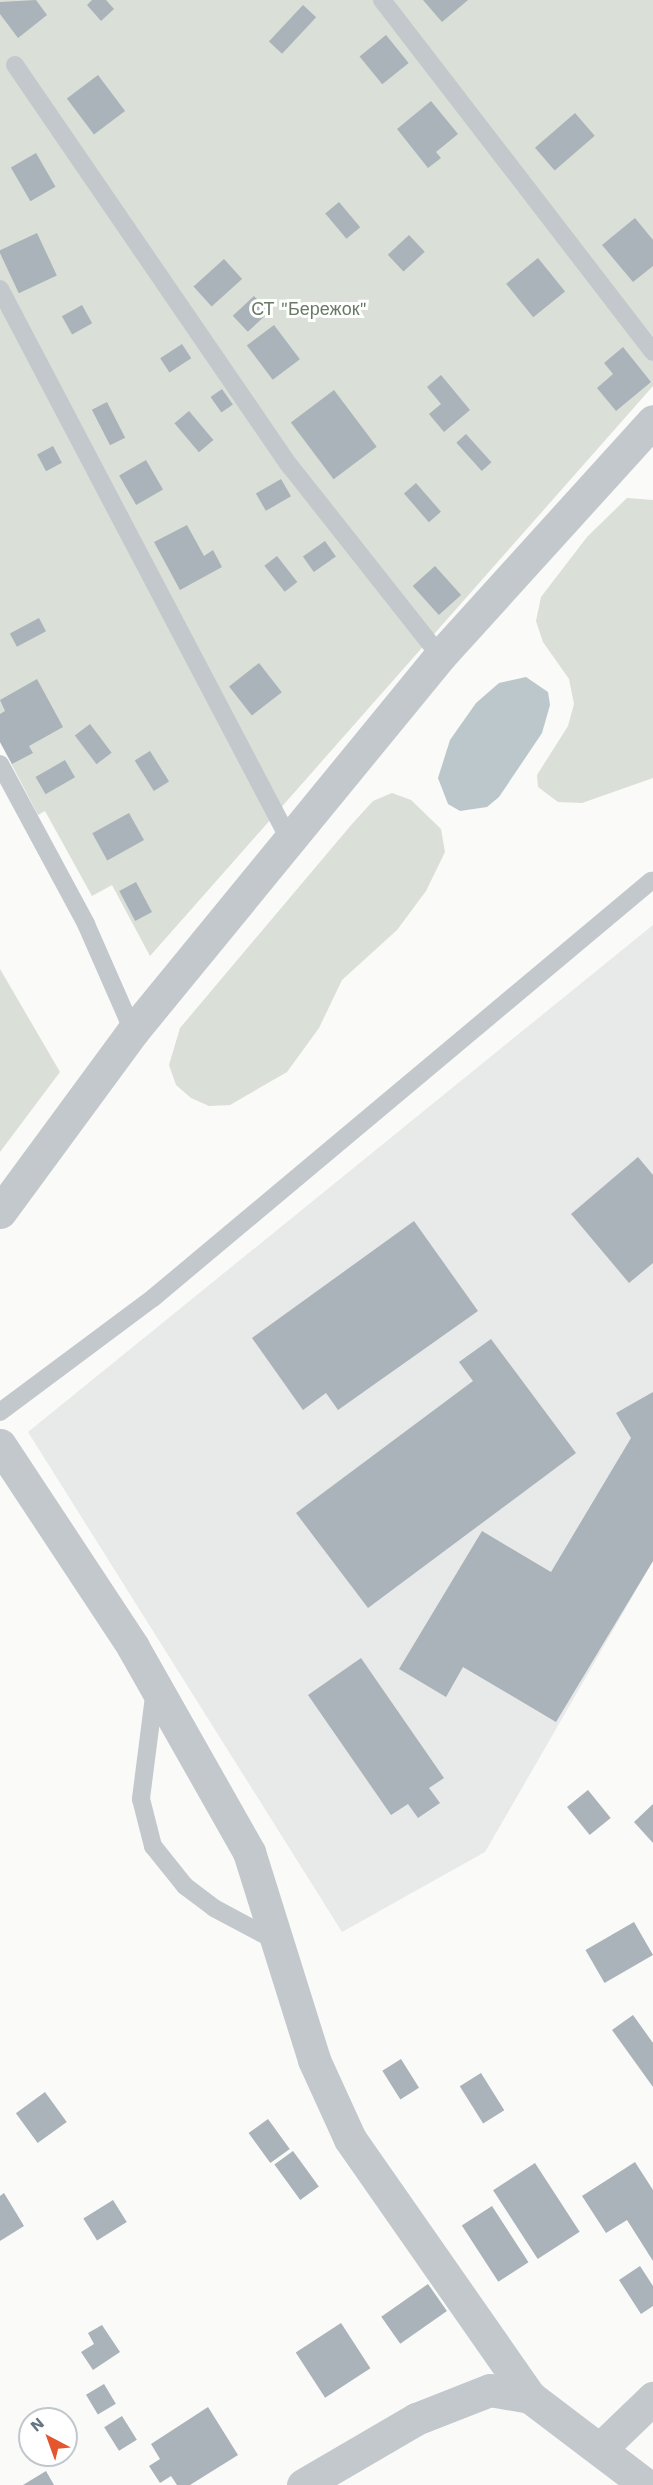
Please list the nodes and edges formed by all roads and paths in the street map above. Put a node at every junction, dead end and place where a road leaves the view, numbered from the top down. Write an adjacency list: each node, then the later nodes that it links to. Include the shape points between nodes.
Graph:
1 (382, 0): 4 (lane)
2 (15, 65): 6 (lane, via 290,466)
3 (0, 289): 8 (lane)
4 (653, 352)
5 (653, 421): 6 (street)
6 (440, 656): 8 (street)
7 (0, 764): 10 (lane, via 86,924)
8 (290, 841): 10 (street)
9 (651, 880): 12 (lane, via 153,1298)
10 (133, 1031): 11 (street)
11 (0, 1212)
12 (0, 1412)
13 (0, 1445): 14 (street)
14 (156, 1686): 15 (street, via 249,1851); 15 (lane, via 141,1799 153,1846 185,1886 214,1908)
15 (280, 1943): 16 (street, via 314,2060 350,2139)
16 (530, 2397): 18 (street); 19 (street, via 490,2390 416,2419)
17 (653, 2398): 18 (street)
18 (600, 2449): 20 (street)
19 (303, 2485)
20 (646, 2485)

